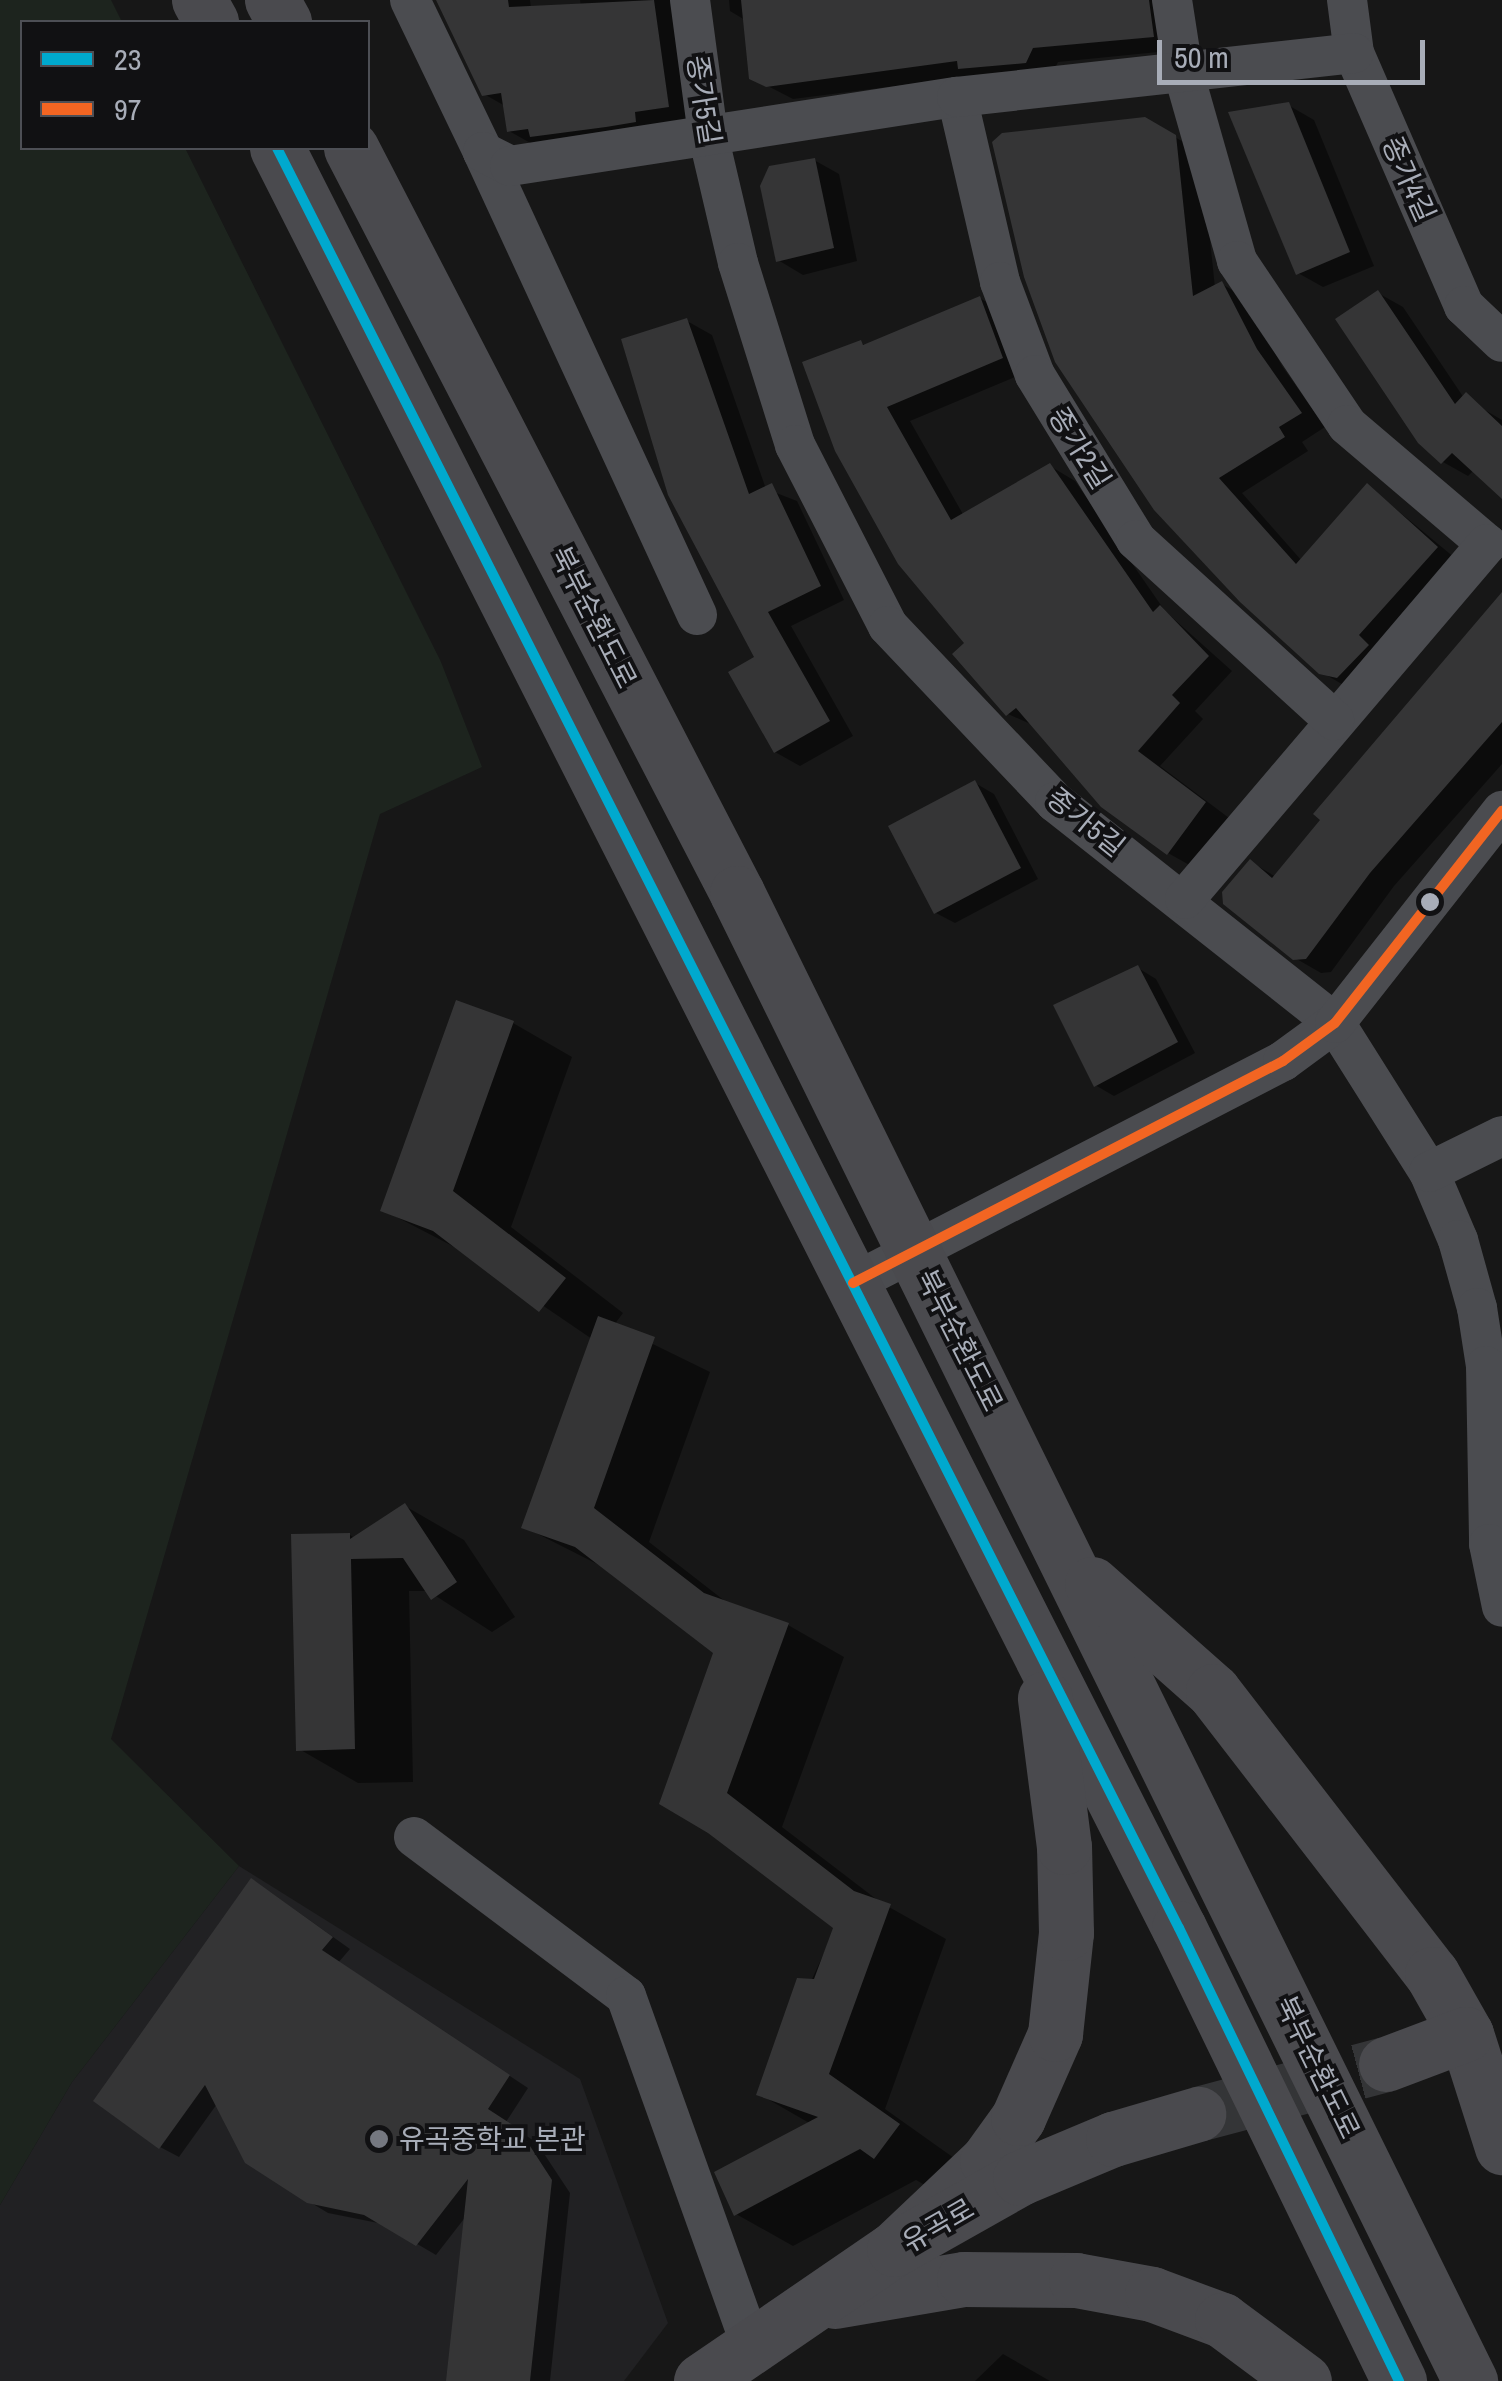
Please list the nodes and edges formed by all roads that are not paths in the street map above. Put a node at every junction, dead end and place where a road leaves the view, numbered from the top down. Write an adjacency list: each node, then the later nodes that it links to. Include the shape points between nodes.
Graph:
1 (410, 0): 11 (street)
2 (690, 0): 8 (street, 종가5길)
3 (1172, 0): 6 (street)
4 (1347, 0): 5 (street, 종가4길)
5 (1354, 53): 6 (street); 12 (street, 종가4길, via 1464,306)
6 (1182, 72): 7 (street); 14 (street, via 1238,261 1347,425 1487,544)
7 (957, 97): 8 (street); 14 (street, 종가2길, via 1000,282 1035,375 1136,540)
8 (708, 135): 11 (street, via 510,166); 16 (street, 종가5길, via 795,445 888,626 1055,802)
9 (278, 150): 21 (main road)
10 (352, 150): 20 (main road, 북부순환도로)
11 (483, 152): 13 (street)
12 (1502, 342)
13 (697, 615)
14 (1334, 720): 16 (street)
15 (1502, 812): 17 (street)
16 (1185, 899): 17 (street, 종가5길)
17 (1335, 1024): 19 (street, 종가5길); 20 (street, via 1283,1061)
18 (1502, 1136): 19 (street)
19 (1429, 1172): 23 (street, 종가5길, via 1477,1308 1486,1366 1489,1544)
20 (916, 1252): 21 (street); 22 (main road, 북부순환도로)
21 (854, 1283): 24 (main road)
22 (1072, 1565): 26 (main road, via 1213,1691 1251,1736 1432,1974); 36 (main road, 북부순환도로)
23 (1502, 1607)
24 (1034, 1641): 30 (main road, via 1064,1847 1066,1934 1055,2034 1024,2106 987,2161); 35 (main road)
25 (414, 1836): 32 (street, via 626,1996)
26 (1466, 2034): 27 (main road); 29 (main road)
27 (1386, 2064)
28 (1198, 2114): 30 (main road, 유곡로, via 1020,2178)
29 (1502, 2147)
30 (894, 2249): 31 (main road, 유곡로)
31 (812, 2306): 32 (main road, 유곡로); 34 (main road, via 964,2279 1076,2280 1152,2294 1222,2320)
32 (750, 2343): 33 (main road, 유곡로)
33 (701, 2381)
34 (1304, 2381)
35 (1400, 2381)
36 (1470, 2381)

